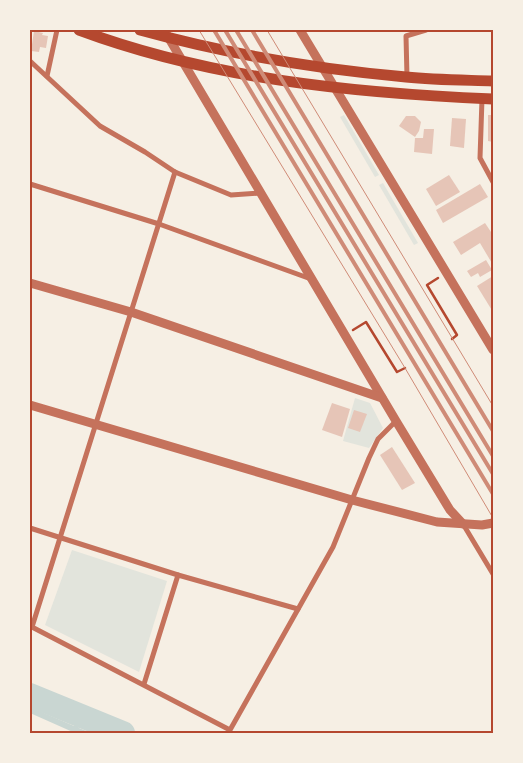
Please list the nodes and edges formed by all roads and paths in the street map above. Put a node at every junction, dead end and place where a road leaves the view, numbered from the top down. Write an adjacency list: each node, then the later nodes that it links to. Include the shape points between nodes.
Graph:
1 (57, 30): 11 (street)
2 (79, 30): 8 (main road, via 142,51)
3 (140, 30): 7 (main road)
4 (300, 30): 10 (street)
5 (426, 30): 6 (street)
6 (406, 33): 12 (street)
7 (166, 34): 8 (street); 10 (main road, via 277,61)
8 (182, 60): 14 (main road); 19 (street)
9 (30, 61): 11 (street)
10 (322, 68): 12 (main road); 14 (street)
11 (47, 76): 16 (street, via 100,126)
12 (407, 77): 13 (main road)
13 (493, 81)
14 (336, 89): 15 (main road); 27 (street)
15 (488, 99): 17 (street, via 480,158)
16 (175, 172): 19 (street, via 231,195); 20 (street)
17 (493, 182)
18 (30, 184): 20 (street)
19 (260, 193): 21 (street)
20 (159, 224): 21 (street); 24 (street)
21 (312, 279): 25 (street)
22 (30, 283): 24 (street)
23 (427, 285): 26 (path, via 457,335)
24 (131, 312): 29 (street); 32 (street)
25 (346, 335): 28 (path, via 366,322 397,372); 29 (street)
26 (452, 339)
27 (493, 349)
28 (405, 368)
29 (382, 398): 31 (street)
30 (30, 405): 32 (street)
31 (396, 421): 33 (street, via 378,439); 35 (street, via 450,510)
32 (97, 423): 33 (street); 37 (street)
33 (352, 500): 35 (street, via 437,522); 40 (street, via 333,547)
34 (493, 523): 35 (street)
35 (463, 524): 38 (street)
36 (30, 528): 37 (street)
37 (61, 537): 39 (street); 41 (street)
38 (493, 574)
39 (178, 575): 40 (street); 42 (street)
40 (298, 609): 42 (street, via 230,730)
41 (31, 626): 42 (street)
42 (144, 684)

